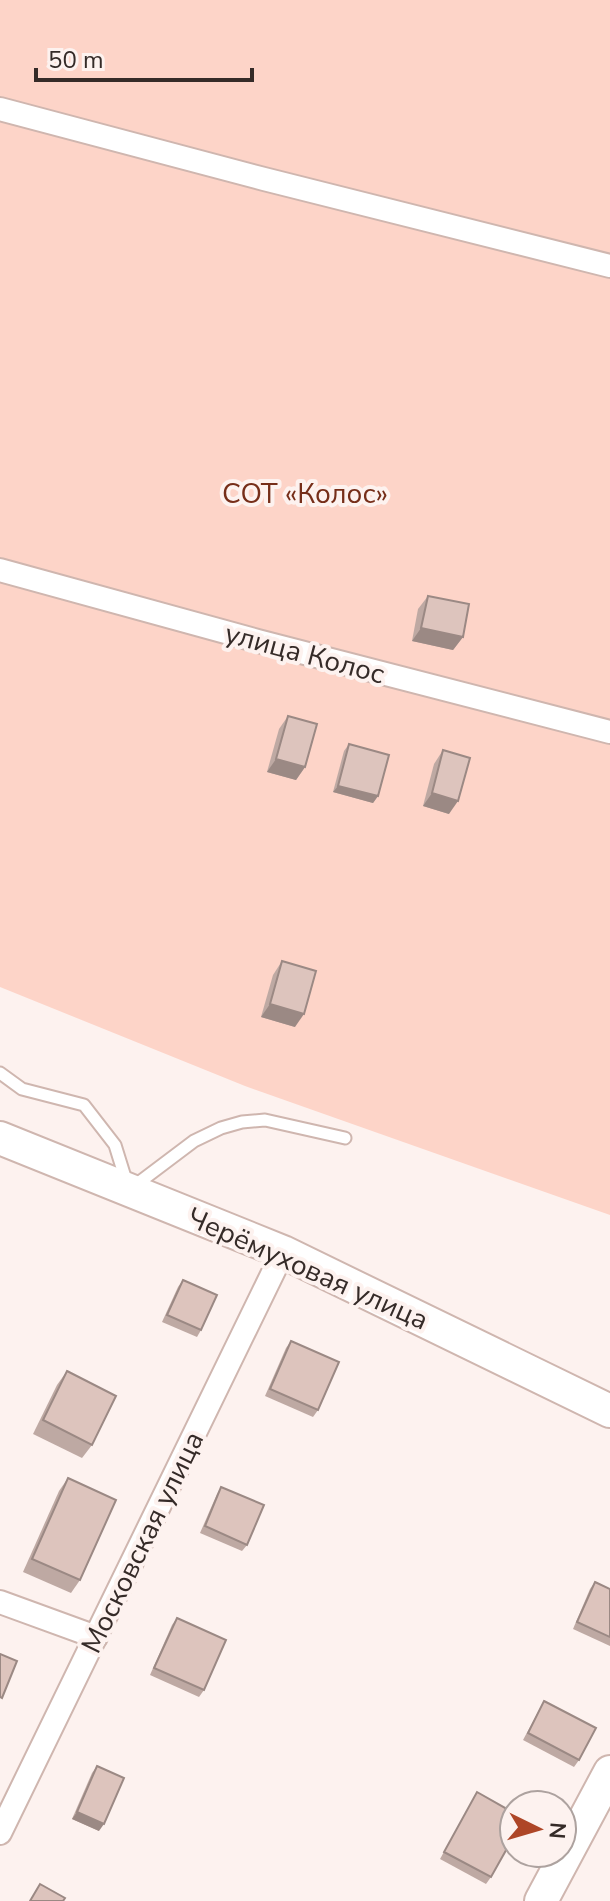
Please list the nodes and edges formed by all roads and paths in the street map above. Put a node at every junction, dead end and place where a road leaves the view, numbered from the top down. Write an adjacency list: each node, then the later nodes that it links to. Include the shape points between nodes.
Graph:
1 (0, 109): 2 (street)
2 (610, 266)
3 (0, 570): 4 (street, улица Колос)
4 (610, 732)
5 (0, 1073): 8 (lane, via 22,1089 84,1105 115,1145)
6 (0, 1138): 8 (street, Черёмуховая улица)
7 (345, 1138): 8 (lane, via 265,1120 242,1122 194,1141)
8 (129, 1190): 9 (street, Черёмуховая улица)
9 (283, 1252): 10 (street, Черёмуховая улица); 12 (street, Московская улица)
10 (610, 1411)
11 (0, 1602): 12 (street)
12 (96, 1637): 14 (street, Московская улица)
13 (610, 1772): 15 (street)
14 (0, 1833)
15 (541, 1901)

